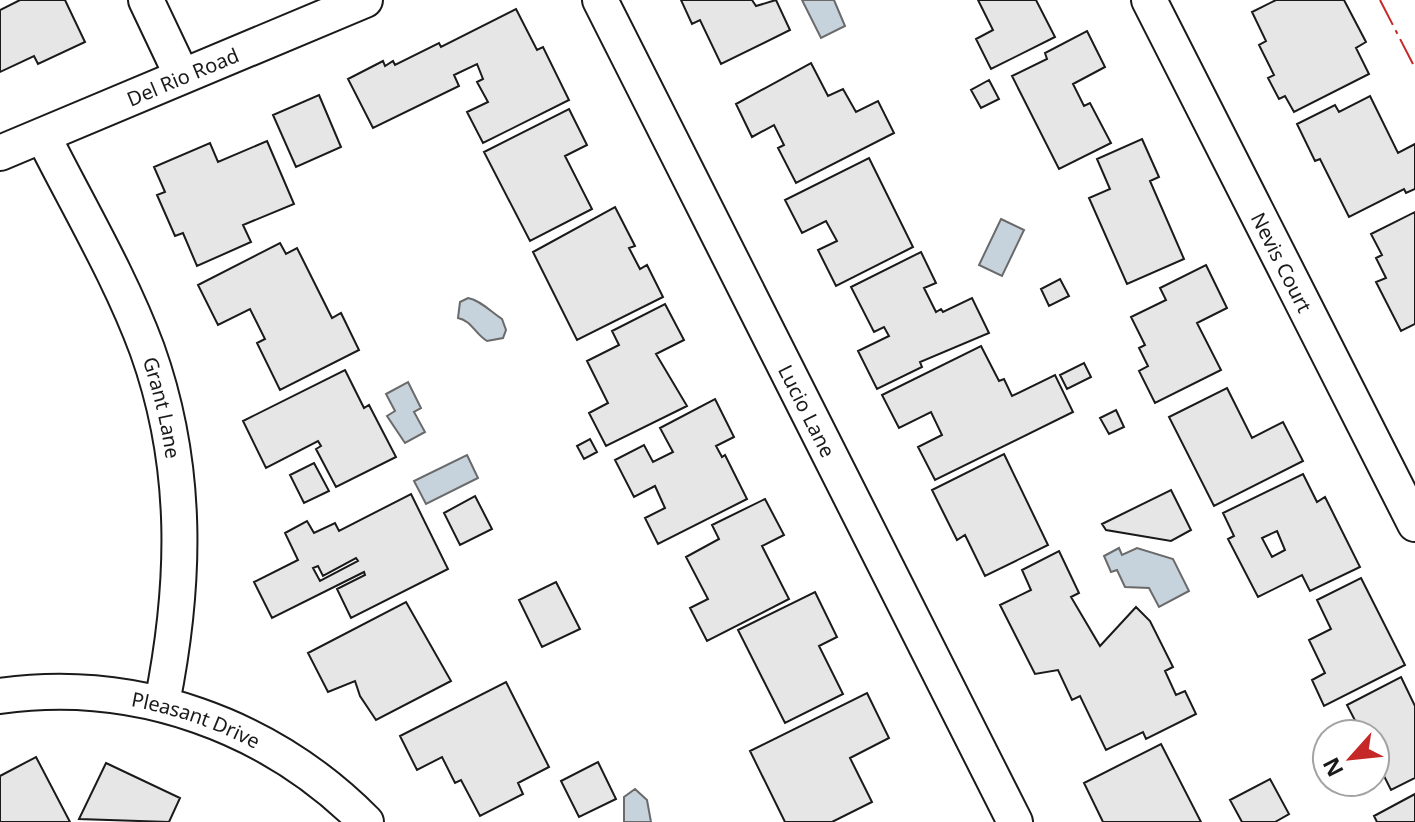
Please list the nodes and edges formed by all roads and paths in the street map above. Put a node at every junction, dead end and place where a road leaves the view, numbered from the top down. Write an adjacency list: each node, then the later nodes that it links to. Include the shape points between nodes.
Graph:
1 (146, 0): 5 (street)
2 (365, 0): 5 (street, Del Rio Road)
3 (600, 0): 12 (street, Lucio Lane)
4 (1149, 0): 8 (street, Nevis Court)
5 (182, 76): 6 (street, Del Rio Road)
6 (43, 136): 7 (street, Del Rio Road); 10 (street, Grant Lane, via 146,347 170,428 182,567)
7 (0, 153)
8 (1415, 524)
9 (0, 696): 10 (street, Pleasant Drive, via 70,692)
10 (162, 703): 11 (street, Pleasant Drive, via 244,732 316,776)
11 (366, 822)
12 (1015, 822)

